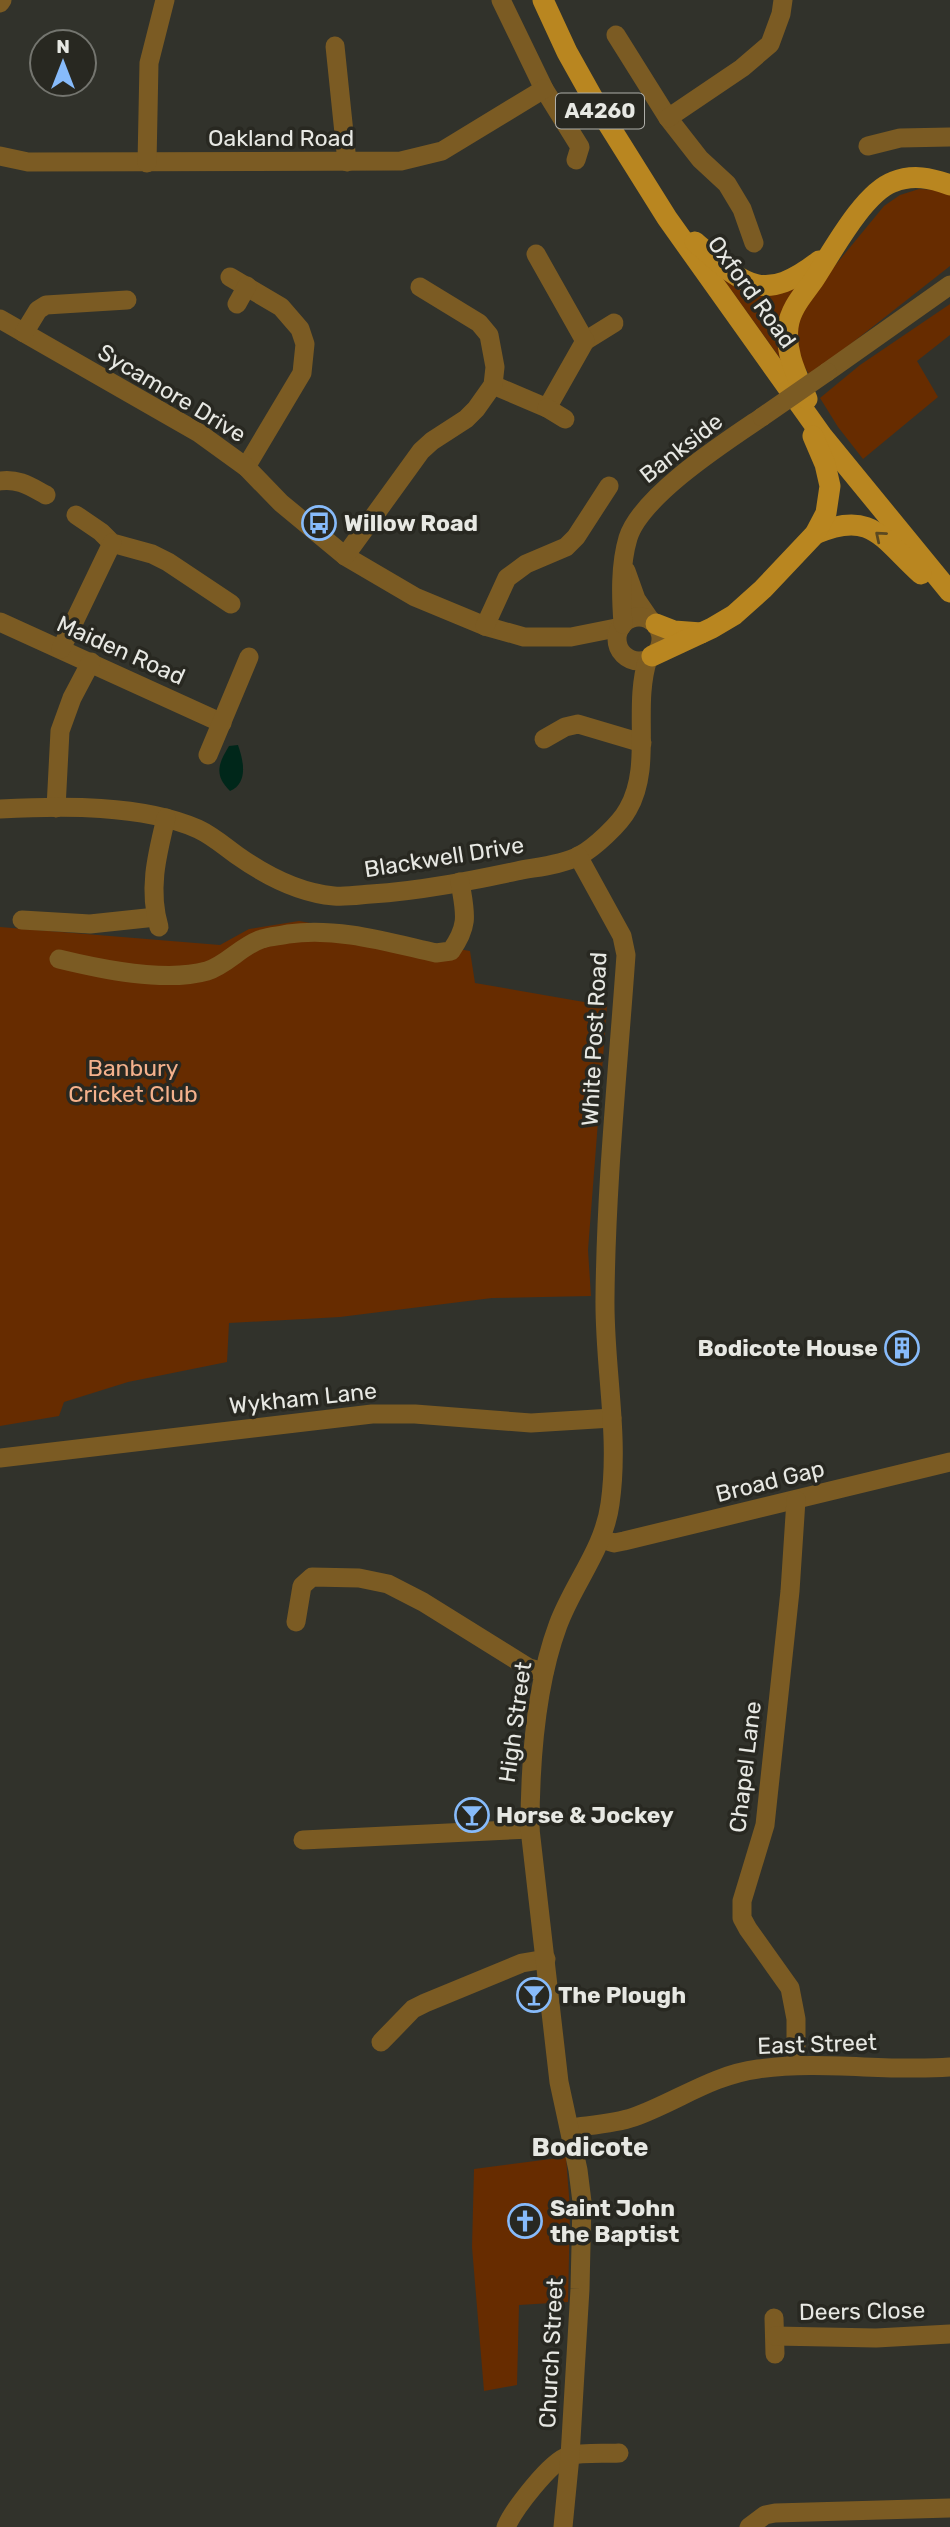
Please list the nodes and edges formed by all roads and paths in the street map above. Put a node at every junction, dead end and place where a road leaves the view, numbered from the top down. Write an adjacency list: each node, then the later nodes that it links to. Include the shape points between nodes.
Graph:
1 (165, 0): 14 (street, via 149,63)
2 (501, 0): 7 (street)
3 (543, 0): 16 (main road, Oxford Road / A4260, via 594,99)
4 (783, 0): 8 (street, via 770,44)
5 (616, 35): 8 (street)
6 (335, 46): 13 (street)
7 (544, 89): 12 (street, via 579,147); 13 (street, Oakland Road, via 442,151 401,161)
8 (668, 118): 17 (street, via 727,184)
9 (950, 137): 10 (street, via 900,138)
10 (868, 146)
11 (0, 156): 14 (street, Oakland Road, via 28,162)
12 (576, 160)
13 (346, 162): 14 (street, Oakland Road)
14 (148, 163)
15 (950, 185): 19 (main road, via 918,176 884,186)
16 (667, 218): 19 (main road, via 725,270 751,284 789,282); 29 (main road, Oxford Road / A4260)
17 (754, 243)
18 (536, 254): 27 (street)
19 (828, 254): 32 (main road, via 788,324 794,370)
20 (950, 285): 41 (street, Bankside, bridge, via 652,500 629,537)
21 (420, 287): 28 (street, via 479,323 489,335)
22 (127, 300): 26 (street, via 46,305)
23 (237, 304): 33 (street, via 239,281 281,307 300,329 305,344 302,373)
24 (0, 319): 26 (street, Sycamore Drive)
25 (614, 324): 27 (street)
26 (24, 333): 33 (street, Sycamore Drive, via 199,433)
27 (585, 341): 30 (street)
28 (493, 384): 30 (street); 40 (street, via 466,419 421,451)
29 (798, 402): 32 (main road, Oxford Road / A4260); 38 (main road, via 830,486 826,513)
30 (547, 408): 31 (street)
31 (565, 419)
32 (823, 437): 42 (main road, Oxford Road / A4260)
33 (246, 467): 40 (street, Sycamore Drive)
34 (0, 481): 36 (street, via 22,482)
35 (609, 486): 48 (street, via 566,547 526,564 508,578)
36 (46, 495)
37 (76, 515): 39 (street)
38 (815, 534): 43 (main road, one-way to 38, via 871,528 841,525); 49 (main road, via 748,604)
39 (113, 543): 44 (street, via 168,562); 51 (street)
40 (345, 556): 48 (street, Sycamore Drive, via 415,597)
41 (625, 564): 46 (street, Bankside, via 636,599); 47 (street, Bankside, via 620,591)
42 (950, 592)
43 (950, 597)
44 (231, 604)
45 (0, 622): 51 (street, Maiden Road)
46 (654, 622): 47 (street, via 634,617); 49 (main road, via 674,631); 54 (street, via 661,638)
47 (622, 625): 50 (street, Sycamore Drive); 52 (street, via 617,640)
48 (485, 626): 50 (street, Sycamore Drive, via 524,638)
49 (703, 632): 54 (main road)
50 (571, 637): 52 (street, Sycamore Drive, via 594,640)
51 (61, 649): 55 (street, Maiden Road)
52 (624, 654): 54 (street, via 636,660); 56 (street)
53 (249, 657): 57 (street)
54 (650, 657): 56 (street)
55 (91, 662): 57 (street, Maiden Road); 61 (street, via 60,731)
56 (639, 699): 59 (street)
57 (222, 723): 60 (street)
58 (544, 739): 59 (street, via 578,724)
59 (642, 743): 64 (street, via 636,793 627,812)
60 (208, 755)
61 (56, 808): 62 (street, Blackwell Drive); 63 (street, Blackwell Drive)
62 (0, 809)
63 (166, 818): 65 (street, Blackwell Drive, via 217,839 259,870 290,885 334,896 404,892); 66 (street, via 153,869 158,923)
64 (578, 856): 65 (street, Blackwell Drive); 68 (street, White Post Road, via 622,936 626,955 604,1302)
65 (460, 882): 67 (street, via 463,934 451,951 436,953 326,932 260,939 220,965 190,974 104,970)
66 (22, 920)
67 (59, 959)
68 (612, 1418): 69 (street, Wykham Lane, via 531,1423 372,1414); 72 (street, High Street, via 614,1472)
69 (0, 1458)
70 (950, 1462): 71 (street, Broad Gap)
71 (796, 1500): 72 (street, Broad Gap, via 614,1543); 79 (street, Chapel Lane, via 765,1825 742,1901 742,1918 748,1929 790,1988 796,2019)
72 (601, 1539): 74 (street, High Street, via 558,1624)
73 (296, 1622): 74 (street, via 302,1586 312,1577 372,1579 423,1602 529,1668)
74 (544, 1672): 75 (street, High Street, via 530,1786)
75 (530, 1829): 76 (street); 77 (street, High Street)
76 (303, 1840)
77 (545, 1959): 78 (street, via 522,1963 413,2009); 81 (street, High Street, via 559,2082)
78 (381, 2042)
79 (796, 2065): 80 (street, East Street); 81 (street, East Street, via 731,2075 633,2118)
80 (949, 2073)
81 (570, 2128): 85 (street, Church Street, via 582,2202)
82 (950, 2334): 83 (street, Deers Close)
83 (775, 2336)
84 (619, 2454): 85 (street)
85 (570, 2456): 87 (street, via 557,2461); 88 (street, Church Street)
86 (950, 2508): 89 (street, via 775,2513)
87 (506, 2527)
88 (563, 2527)
89 (749, 2527)

